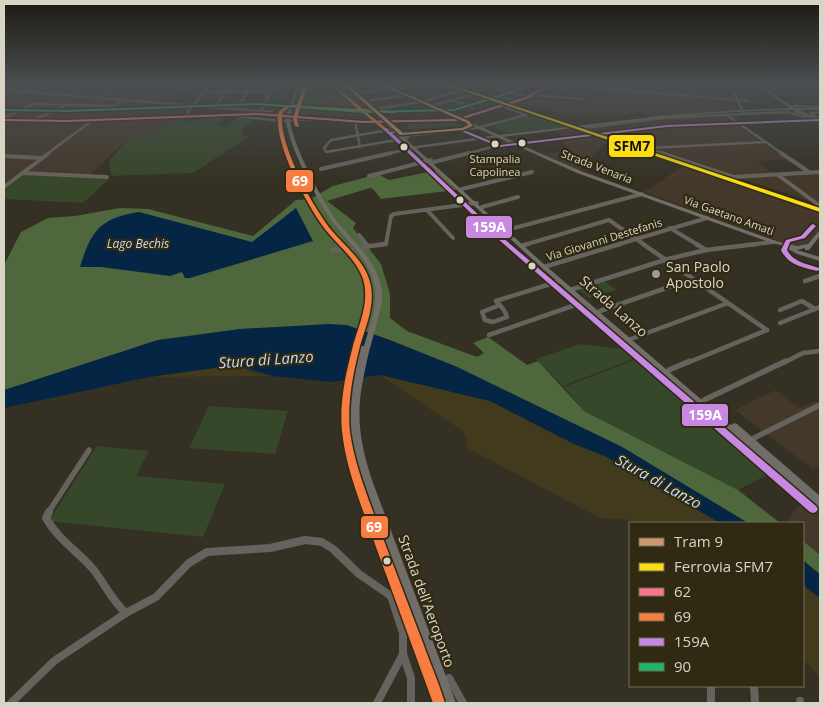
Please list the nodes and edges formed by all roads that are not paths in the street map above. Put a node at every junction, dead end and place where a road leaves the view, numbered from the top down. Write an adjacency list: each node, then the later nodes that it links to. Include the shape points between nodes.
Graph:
1 (42, 116): 19 (street)
2 (185, 116): 20 (street)
3 (257, 116): 14 (street)
4 (280, 116): 14 (street)
5 (284, 116): 14 (street)
6 (382, 116): 22 (street)
7 (383, 116): 22 (street)
8 (460, 116): 15 (street)
9 (470, 116): 17 (street)
10 (522, 116): 23 (street)
11 (689, 116): 16 (street)
12 (694, 116): 16 (street)
13 (729, 116): 33 (street)
14 (287, 117): 21 (street); 22 (street); 95 (street, Strada dell'Aeroporto, via 291,143 326,214 370,269 374,285 373,317 350,414 351,447)
15 (456, 117): 17 (street, Strada Venaria); 22 (street)
16 (662, 118): 25 (street); 28 (street)
17 (461, 119): 22 (street); 23 (street, Strada Venaria)
18 (5, 120): 19 (street)
19 (33, 120): 20 (street)
20 (94, 120): 38 (street)
21 (355, 121): 22 (street); 27 (street)
22 (388, 121): 24 (street); 30 (street)
23 (480, 128): 26 (street, Strada Venaria); 30 (street)
24 (394, 129): 27 (street); 30 (street)
25 (577, 129)
26 (494, 134): 28 (street); 29 (street, Strada Venaria)
27 (358, 135): 34 (street); 34 (street, via 331,140 324,148 326,152)
28 (508, 135): 29 (street)
29 (499, 136): 32 (street, Strada Venaria); 35 (street)
30 (405, 138): 34 (street); 35 (street, Strada Lanzo)
31 (620, 139): 36 (street)
32 (512, 142): 39 (street); 50 (street, Strada Venaria, via 579,172)
33 (766, 142): 36 (street); 44 (street)
34 (360, 147)
35 (415, 147): 39 (street, Strada Lanzo); 40 (street)
36 (647, 148): 45 (street, via 733,177)
37 (4, 156): 38 (street)
38 (43, 158): 43 (street)
39 (430, 161): 46 (street); 49 (street, Strada Lanzo); 53 (street, Strada Lanzo)
40 (321, 169)
41 (532, 172): 49 (street)
42 (820, 172): 44 (street)
43 (22, 173): 47 (street); 48 (street)
44 (810, 173): 45 (street)
45 (778, 174): 54 (street)
46 (369, 176)
47 (107, 177)
48 (4, 187)
49 (462, 188): 53 (street, Strada Lanzo)
50 (642, 194): 52 (street, Strada Venaria); 58 (street, Strada Venaria)
51 (518, 197): 53 (street)
52 (666, 202): 56 (street, Via Gaetano Amati)
53 (477, 204): 55 (street); 58 (street, Strada Lanzo); 58 (street, Strada Lanzo)
54 (819, 205)
55 (427, 210): 60 (street, via 391,216 386,244 366,247); 61 (street)
56 (706, 218): 57 (street, Via Giovanni Destefanis); 63 (street, Via Gaetano Amati)
57 (670, 228): 62 (street, Via Giovanni Destefanis); 68 (street, Via Giovanni Destefanis)
58 (505, 230): 64 (street, Strada Lanzo)
59 (820, 234): 69 (street)
60 (359, 235)
61 (453, 238)
62 (637, 239): 64 (street, via 609,220); 71 (street); 72 (street, Via Giovanni Destefanis)
63 (774, 242): 65 (street, Via Gaetano Amati); 68 (street)
64 (523, 246): 72 (street, Strada Lanzo)
65 (795, 249): 69 (street, Via Gaetano Amati); 69 (street)
66 (332, 250): 67 (street)
67 (352, 250)
68 (706, 250): 71 (street)
69 (806, 251): 70 (street)
70 (820, 259)
71 (665, 260): 74 (street); 77 (street)
72 (546, 266): 76 (street, Strada Lanzo); 77 (street, Strada Lanzo)
73 (820, 276): 75 (street)
74 (692, 279): 80 (street); 83 (street)
75 (805, 281)
76 (560, 282): 77 (street, Strada Lanzo); 79 (street, Strada Lanzo)
77 (572, 289): 78 (street, Strada Lanzo); 83 (street, Strada Lanzo)
78 (584, 302): 85 (street); 86 (street, Strada Lanzo)
79 (498, 303): 79 (street, via 507,317 493,322 485,320 482,312)
80 (728, 303): 86 (street); 88 (street, via 767,330)
81 (818, 308): 82 (street, via 802,301); 84 (street)
82 (780, 310)
83 (600, 311): 86 (street, Strada Lanzo)
84 (780, 323)
85 (489, 335)
86 (630, 339): 88 (street, Strada Lanzo); 91 (street, Strada Lanzo)
87 (820, 350): 89 (street, via 802,354)
88 (669, 370): 89 (street, Strada Lanzo)
89 (704, 400): 91 (street, Strada Lanzo)
90 (820, 405): 91 (street)
91 (747, 441): 93 (street, Strada Lanzo); 94 (street, Strada Lanzo)
92 (89, 450): 96 (street, via 46,518 94,570 113,601)
93 (820, 501)
94 (820, 508)
95 (400, 592): 96 (street, via 358,574 322,542 305,540 270,548 207,552 189,563 156,597); 97 (street); 98 (street, Strada dell'Aeroporto)
96 (126, 612): 101 (street, via 54,662)
97 (403, 654): 102 (street); 103 (street, via 411,678)
98 (438, 683): 104 (street, Strada dell'Aeroporto); 105 (street, Strada dell'Aeroporto); 106 (street, via 450,678)
99 (711, 687): 107 (street)
100 (754, 687): 108 (street)
101 (11, 703)
102 (377, 703)
103 (410, 703)
104 (441, 703)
105 (450, 703)
106 (463, 703)
107 (711, 703)
108 (755, 703)

